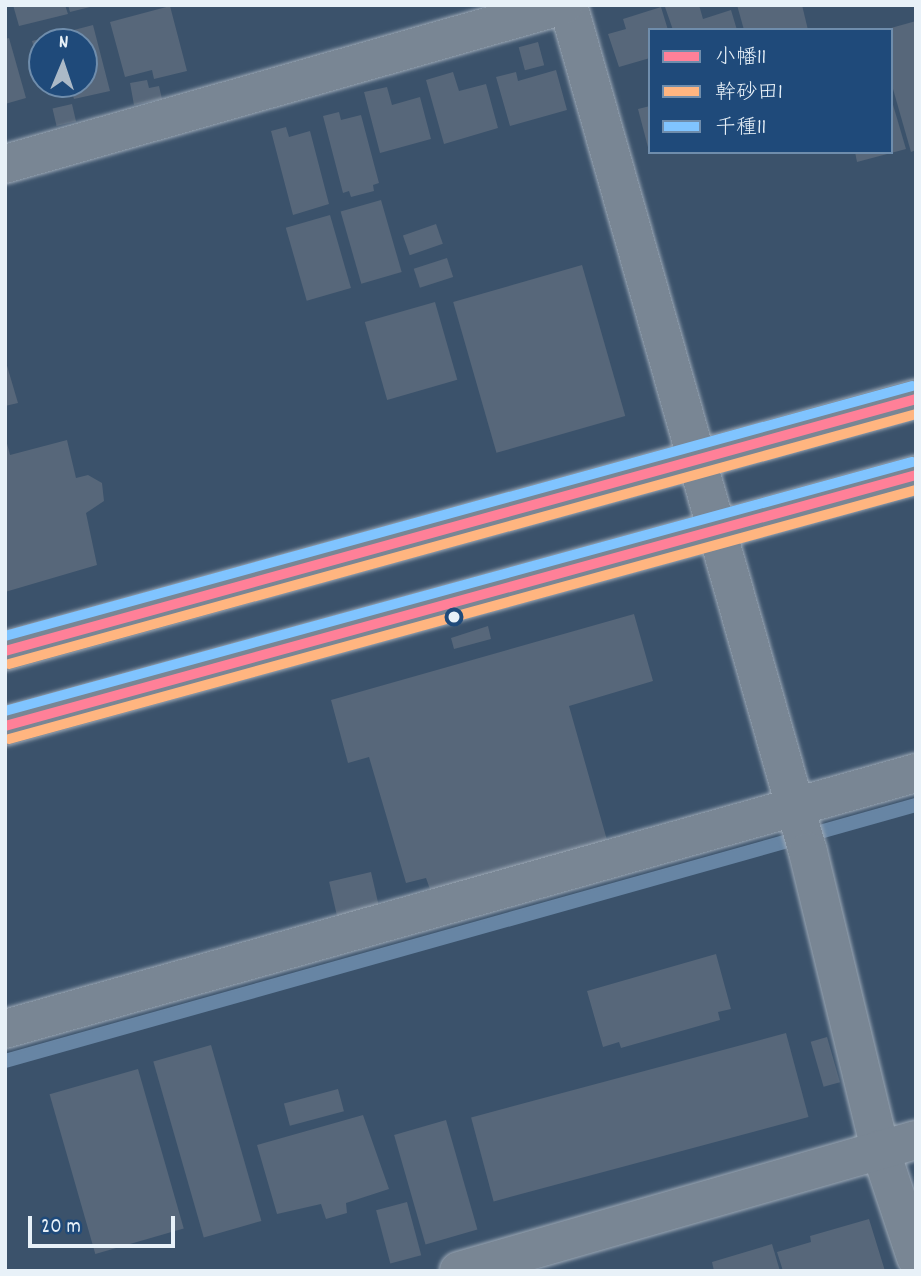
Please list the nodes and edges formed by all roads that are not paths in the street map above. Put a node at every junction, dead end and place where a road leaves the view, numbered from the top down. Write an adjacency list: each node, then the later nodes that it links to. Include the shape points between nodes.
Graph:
1 (566, 5): 2 (street); 4 (street)
2 (5, 164)
3 (916, 399): 4 (street)
4 (695, 461): 6 (street); 7 (street)
5 (916, 475): 6 (street)
6 (715, 530): 8 (street); 10 (street)
7 (5, 651)
8 (5, 726)
9 (916, 773): 10 (street)
10 (799, 823): 11 (street); 12 (street)
11 (5, 1029)
12 (898, 1144): 13 (street); 14 (street)
13 (916, 1256)
14 (459, 1271)

